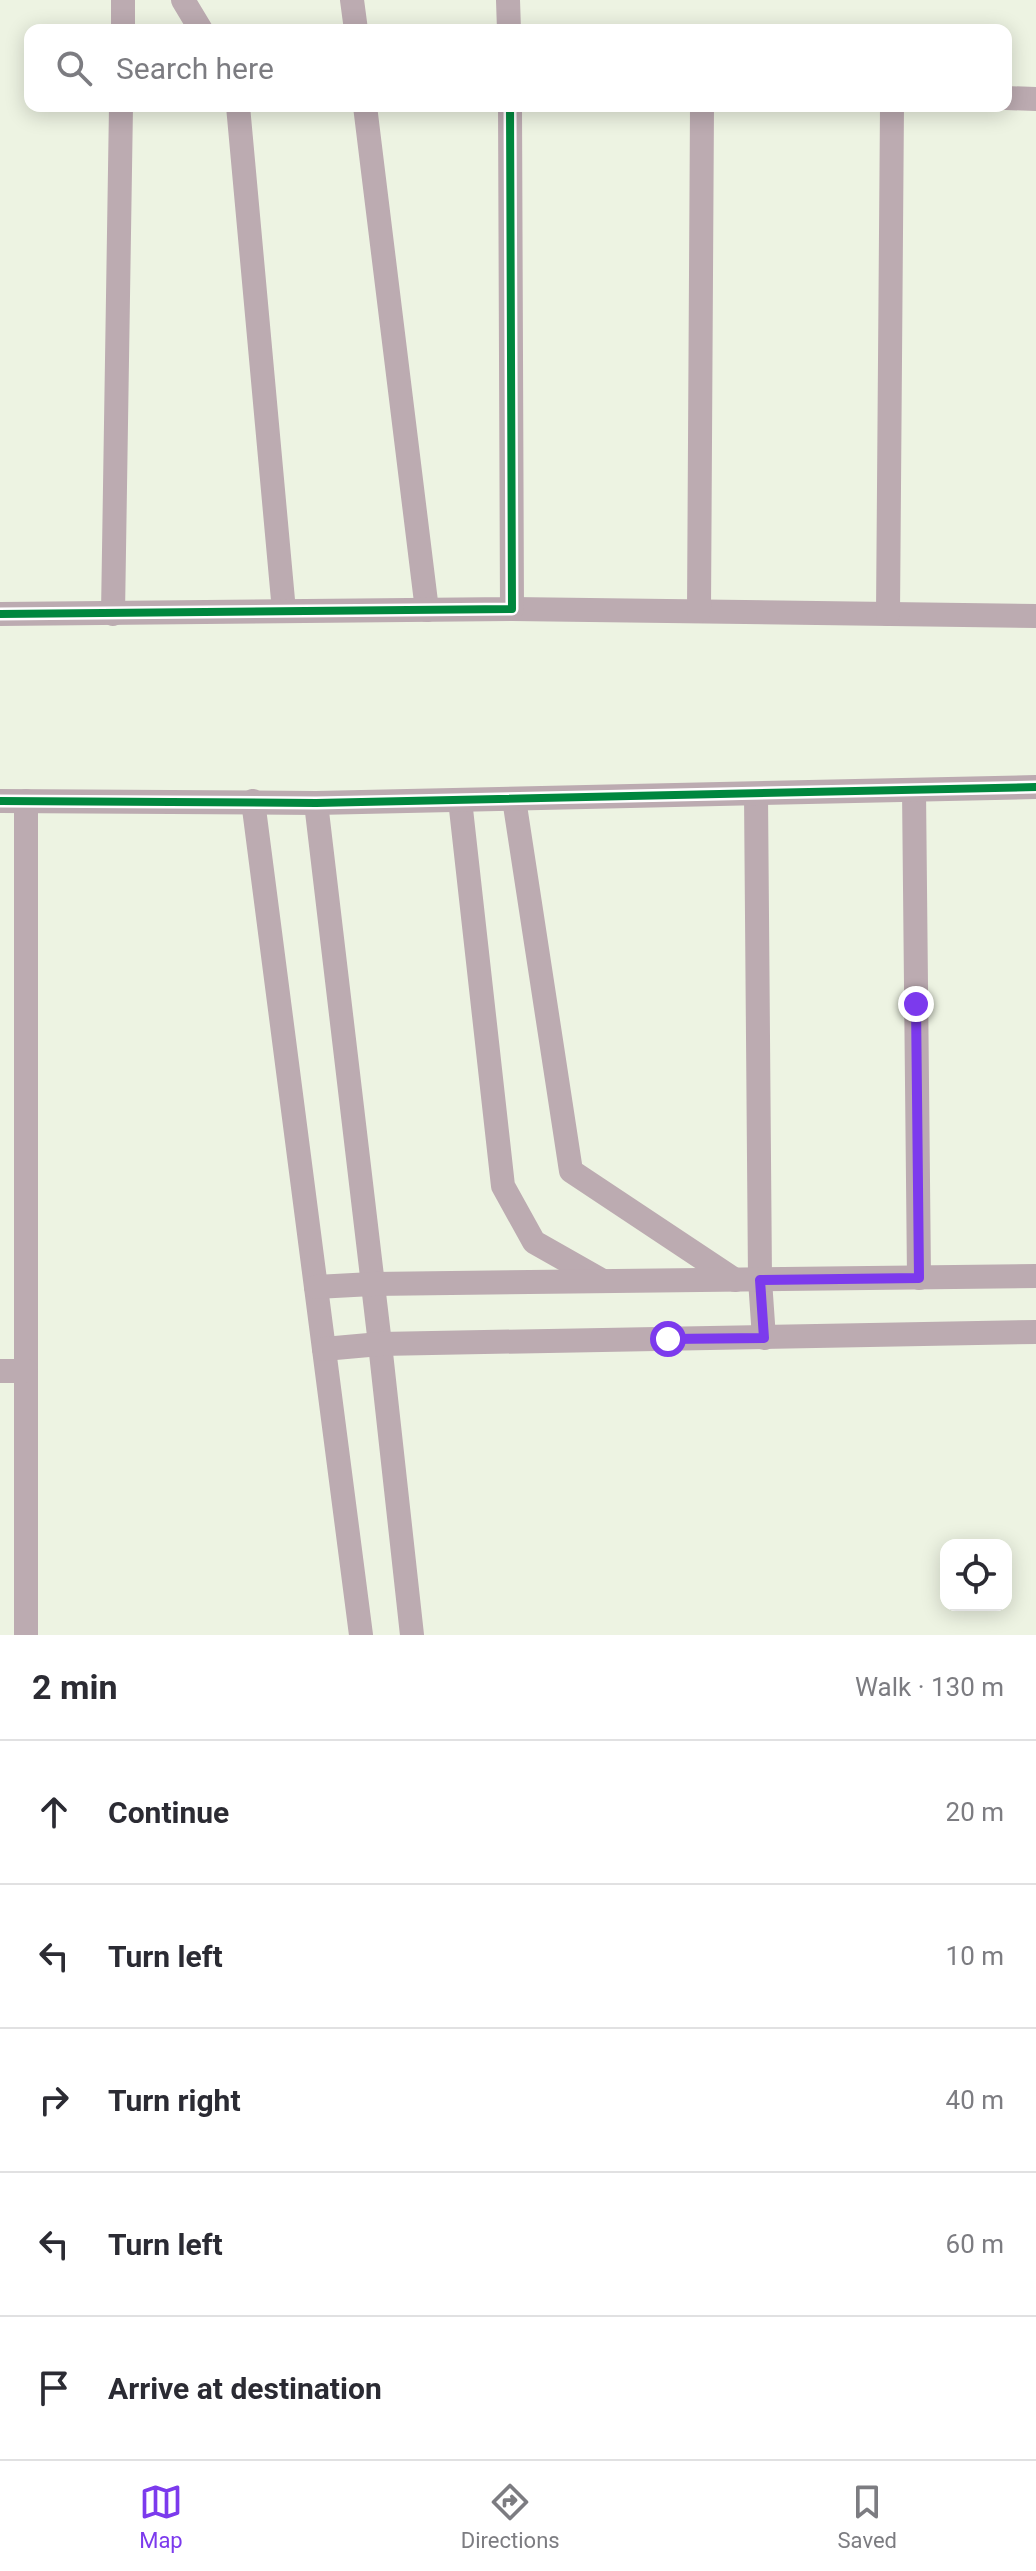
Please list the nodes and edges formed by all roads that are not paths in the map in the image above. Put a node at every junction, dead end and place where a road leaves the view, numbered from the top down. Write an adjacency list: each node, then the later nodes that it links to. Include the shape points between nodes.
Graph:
1 (123, 0): 5 (street)
2 (183, 0): 6 (street)
3 (352, 0): 7 (street)
4 (508, 0): 8 (street)
5 (123, 24)
6 (197, 24)
7 (355, 24)
8 (509, 24)
9 (1012, 98): 10 (street)
10 (1036, 99)
11 (121, 112): 22 (street)
12 (239, 112): 19 (street)
13 (366, 112): 18 (street)
14 (510, 112): 17 (street)
15 (702, 112): 20 (street)
16 (892, 112): 23 (street)
17 (512, 609): 18 (street); 20 (street)
18 (427, 610): 19 (street)
19 (284, 611): 22 (street)
20 (699, 611): 23 (street)
21 (0, 614): 22 (street)
22 (113, 614)
23 (888, 614): 24 (street)
24 (1036, 616)
25 (1036, 787): 26 (street)
26 (914, 790): 27 (street); 35 (street)
27 (756, 794): 28 (street); 37 (street)
28 (514, 799): 29 (street); 36 (street, via 571,1171)
29 (460, 800): 33 (street); 38 (street, via 503,1186 534,1242)
30 (0, 801): 31 (street)
31 (26, 801): 32 (street); 46 (street)
32 (253, 801): 33 (street); 40 (street)
33 (316, 803): 39 (street)
34 (1036, 1276): 35 (street)
35 (919, 1278): 37 (street)
36 (735, 1280): 37 (street); 38 (street)
37 (760, 1280): 42 (street)
38 (604, 1282): 39 (street)
39 (372, 1284): 40 (street); 43 (street)
40 (316, 1287): 44 (street)
41 (1036, 1332): 42 (street)
42 (764, 1338): 43 (street)
43 (380, 1344): 44 (street); 49 (street)
44 (324, 1349): 48 (street)
45 (0, 1371): 46 (street)
46 (26, 1371): 47 (street)
47 (26, 1635)
48 (361, 1635)
49 (412, 1635)

